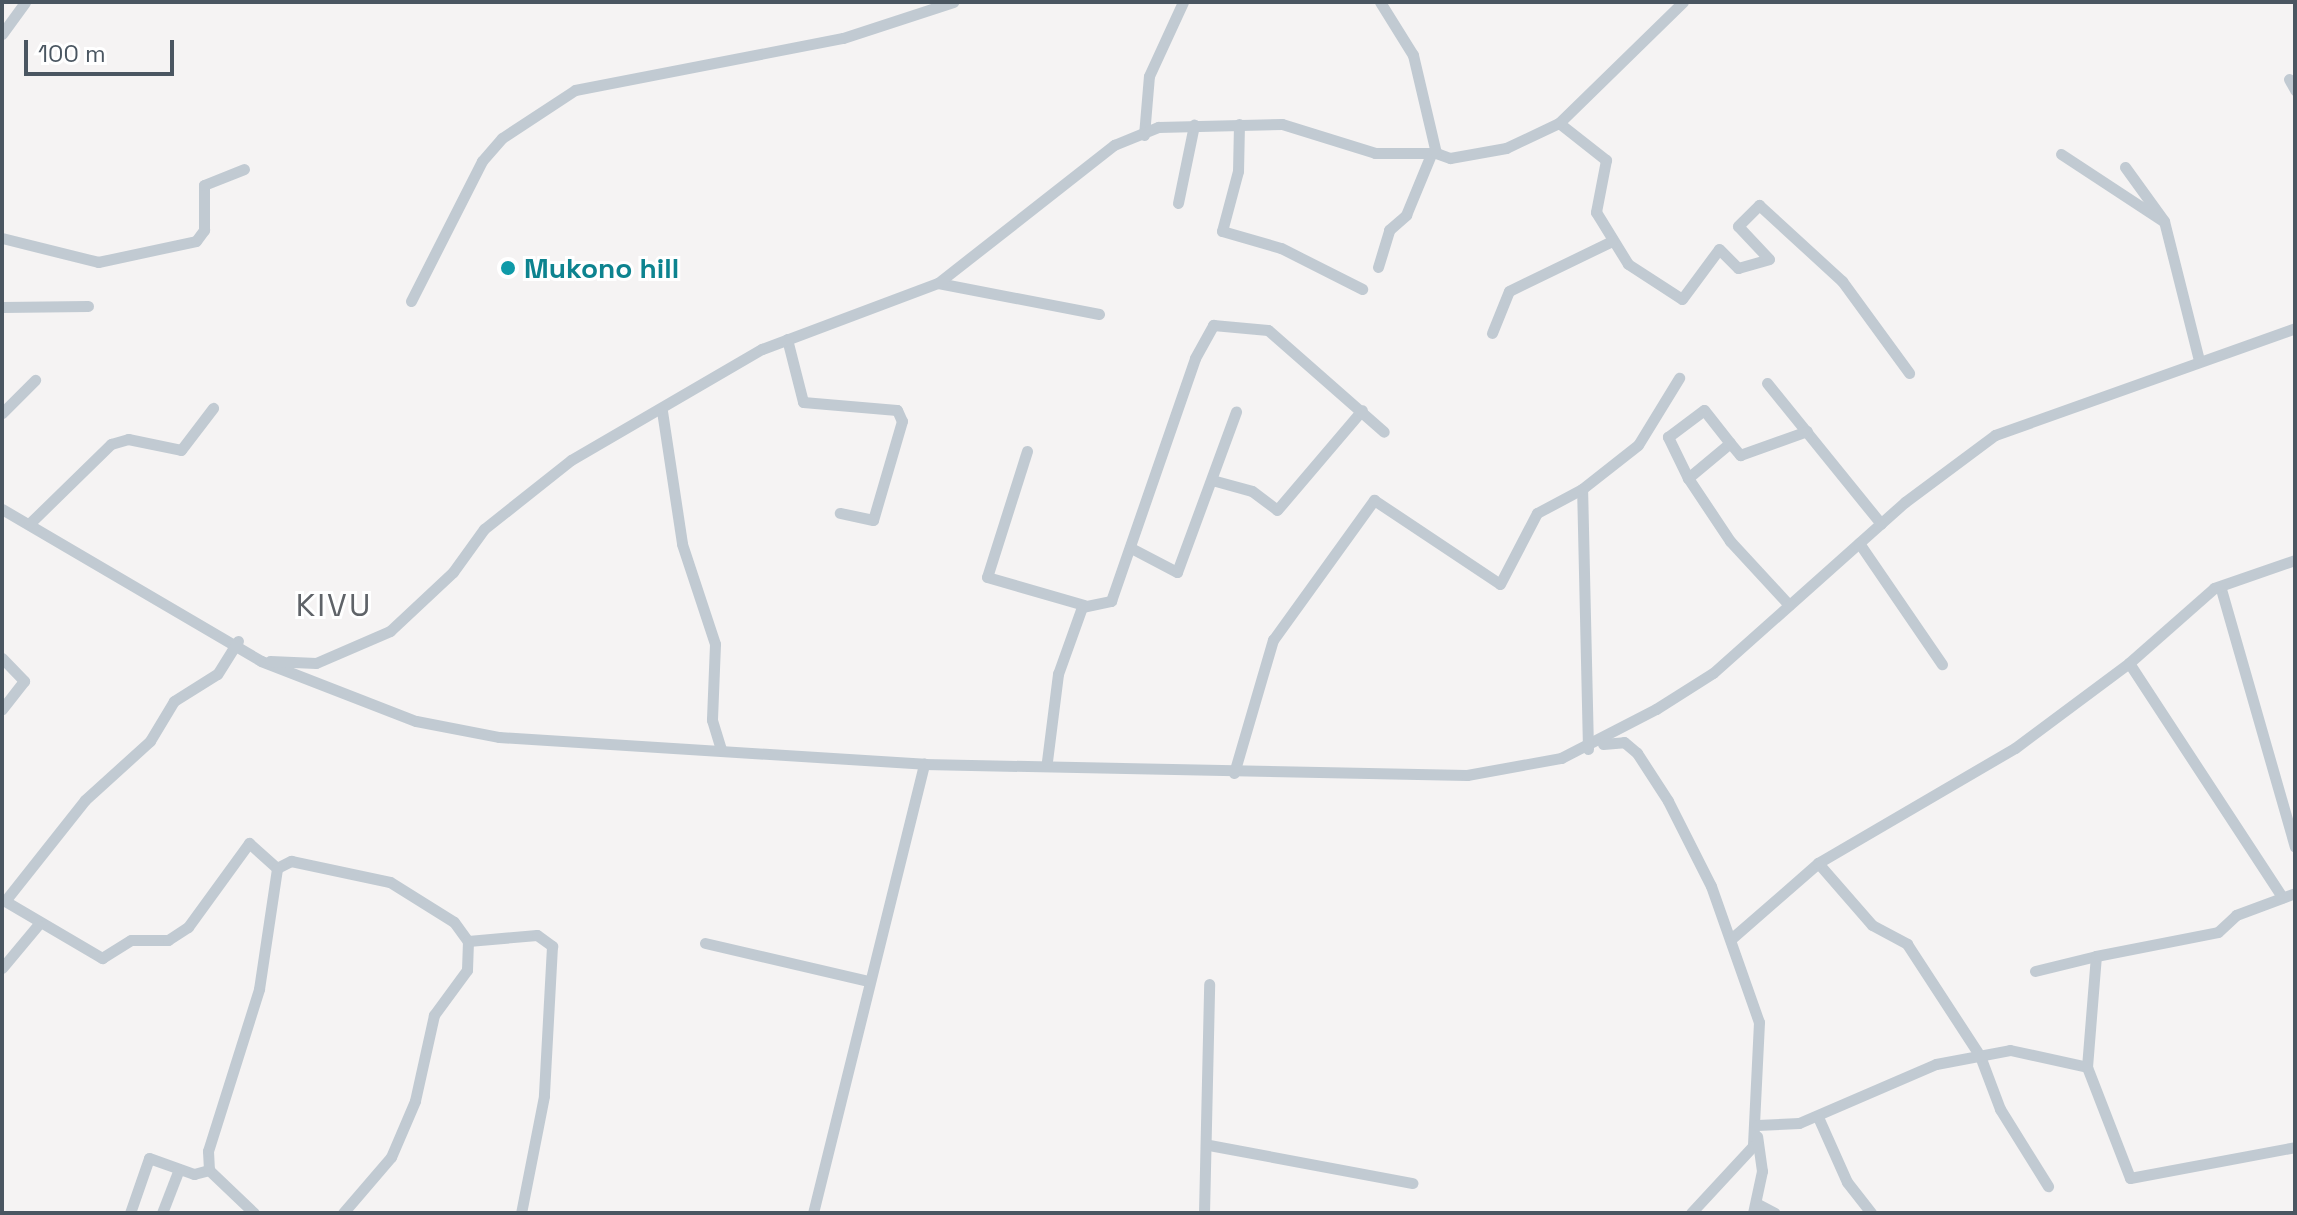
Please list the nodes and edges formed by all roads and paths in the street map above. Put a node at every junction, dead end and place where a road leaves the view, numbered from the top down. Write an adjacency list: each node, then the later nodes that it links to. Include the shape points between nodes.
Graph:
1 (25, 2): 6 (street)
2 (953, 2): 24 (street, via 813,45 575,90 502,138 482,161)
3 (1183, 2): 12 (street, via 1149,76)
4 (1380, 2): 13 (street, via 1413,55)
5 (1683, 2): 9 (street)
6 (2, 34)
7 (2289, 79): 8 (street)
8 (2295, 90)
9 (1559, 123): 13 (street, via 1506,148 1450,158); 20 (street, via 1606,160 1596,212)
10 (1239, 124): 11 (street); 13 (street, via 1315,130 1375,153); 23 (street, via 1238,171 1222,231 1281,248)
11 (1194, 125): 12 (street); 17 (street, via 1194,155)
12 (1144, 135): 22 (street, via 1092,158)
13 (1434, 152): 21 (street)
14 (2061, 154): 18 (street)
15 (2125, 167): 18 (street)
16 (244, 169): 19 (street, via 204,185 204,230 196,241 98,262)
17 (1178, 203)
18 (2164, 221): 31 (street)
19 (2, 238)
20 (1612, 241): 29 (street, via 1509,291); 32 (street, via 1628,264 1682,299 1719,249 1738,268 1769,259 1738,226 1759,205 1842,281)
21 (1378, 267)
22 (938, 283): 27 (street); 30 (street)
23 (1362, 289)
24 (411, 301)
25 (88, 306): 26 (street)
26 (2, 307)
27 (1099, 314)
28 (2295, 328): 31 (street)
29 (1492, 333)
30 (787, 339): 38 (street, via 709,377); 49 (street, via 803,402 897,410 902,421 873,520)
31 (2199, 360): 51 (street, via 1995,435)
32 (1909, 373)
33 (1679, 378): 47 (street, via 1638,445)
34 (35, 380): 40 (street)
35 (1767, 383): 41 (street)
36 (213, 408): 50 (street, via 181,450 128,439 111,444)
37 (1362, 410): 42 (street); 46 (street, via 1277,510 1252,491); 53 (street, via 1268,330 1216,323 1195,358)
38 (662, 411): 60 (street, via 571,460 521,497 390,631 316,663); 65 (street, via 682,544 715,644 712,720)
39 (1236, 412): 46 (street)
40 (2, 413)
41 (1807, 431): 43 (street, via 1740,455); 51 (street)
42 (1384, 432)
43 (1730, 443): 45 (street); 45 (street, via 1704,410 1668,437)
44 (1027, 451): 56 (street, via 987,577)
45 (1688, 478): 57 (street, via 1730,541)
46 (1212, 480): 53 (street, via 1177,572)
47 (1582, 489): 64 (street); 68 (street, via 1537,513 1500,584 1374,500 1273,640)
48 (2, 509): 50 (street)
49 (840, 513)
50 (29, 524): 58 (street)
51 (1881, 524): 52 (street)
52 (1859, 543): 57 (street); 62 (street)
53 (1131, 548): 56 (street, via 1110,603)
54 (2295, 560): 55 (street)
55 (2221, 589): 61 (street); 69 (street)
56 (1084, 605): 66 (street, via 1058,674)
57 (1789, 605): 64 (street, via 1713,673)
58 (238, 641): 60 (street); 74 (street, via 217,674 174,701 150,741 85,800)
59 (2, 658): 63 (street, via 24,681)
60 (261, 661): 65 (street, via 416,721 485,735)
61 (2129, 663): 70 (street, via 2015,748); 73 (street)
62 (1942, 664)
63 (2, 709)
64 (1594, 746): 68 (street, via 1467,775); 76 (street, via 1624,742 1637,753 1711,886)
65 (721, 749): 67 (street)
66 (1047, 761): 67 (street); 68 (street)
67 (924, 764): 82 (street)
68 (1234, 773)
69 (2295, 847)
70 (1818, 863): 76 (street); 84 (street, via 1872,925 1907,944)
71 (277, 868): 75 (street, via 249,843 188,927 168,940 131,940 102,958); 77 (street, via 291,861 390,882 454,922); 91 (street, via 259,989 212,1128)
72 (2295, 893): 73 (street)
73 (2282, 897): 79 (street, via 2236,915 2218,932)
74 (3, 900): 75 (street)
75 (38, 925): 80 (street)
76 (1731, 939): 87 (street, via 1759,1022)
77 (468, 941): 98 (street, via 467,970 426,1035 408,1122 367,1191); 99 (street, via 537,935 552,946 544,1096)
78 (705, 943): 82 (street)
79 (2096, 956): 81 (street); 85 (street)
80 (2, 968)
81 (2035, 971)
82 (868, 981): 100 (street)
83 (1209, 984): 88 (street)
84 (1980, 1056): 85 (street, via 2010,1050); 86 (street, via 1936,1064); 93 (street, via 2000,1109)
85 (2087, 1067): 89 (street, via 2130,1178)
86 (1818, 1117): 87 (street); 104 (street, via 1847,1182)
87 (1757, 1130): 94 (street); 102 (street)
88 (1209, 1145): 92 (street); 101 (street)
89 (2295, 1147)
90 (179, 1169): 91 (street); 95 (street, via 149,1158); 96 (street)
91 (209, 1170): 97 (street)
92 (1412, 1183)
93 (2048, 1186)
94 (1754, 1208): 103 (street)
95 (130, 1213)
96 (162, 1213)
97 (254, 1213)
98 (343, 1213)
99 (521, 1213)
100 (813, 1213)
101 (1204, 1213)
102 (1691, 1213)
103 (1775, 1213)
104 (1871, 1213)

